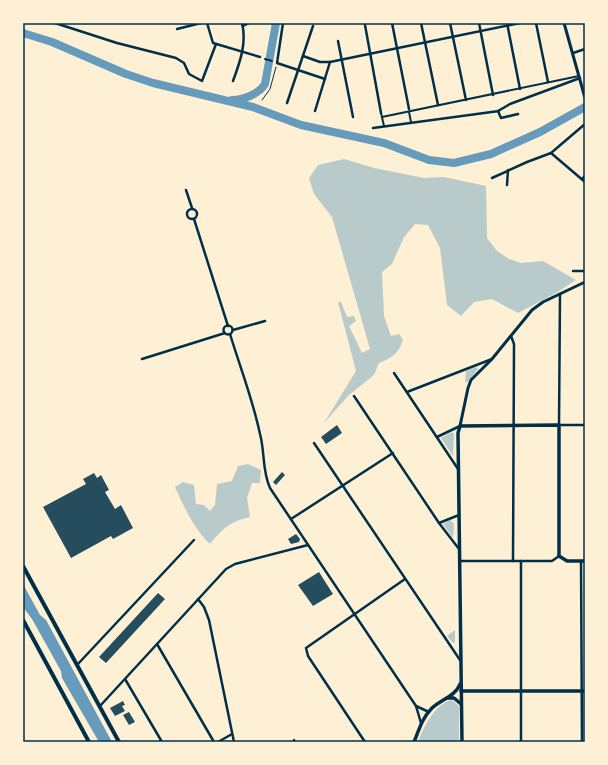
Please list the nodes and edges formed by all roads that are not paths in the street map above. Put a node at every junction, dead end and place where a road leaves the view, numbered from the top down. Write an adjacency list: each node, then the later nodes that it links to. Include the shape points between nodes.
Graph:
1 (55, 23): 22 (street, via 176,58 184,63 189,74 202,81)
2 (201, 23): 17 (street)
3 (207, 23): 22 (street, via 210,38)
4 (249, 23): 13 (street)
5 (283, 23): 34 (street, via 277,63)
6 (392, 23): 23 (street)
7 (421, 23): 21 (street)
8 (450, 23): 19 (street)
9 (478, 23): 18 (street)
10 (520, 23): 14 (street)
11 (536, 23): 38 (street)
12 (564, 23): 27 (street)
13 (242, 24): 25 (street)
14 (507, 24): 18 (street); 40 (street)
15 (365, 25): 26 (street)
16 (313, 26): 28 (street)
17 (178, 29)
18 (480, 31): 19 (street); 41 (street)
19 (452, 37): 21 (street); 43 (street)
20 (338, 42): 31 (street)
21 (425, 42): 23 (street); 45 (street)
22 (216, 44): 25 (street)
23 (397, 48): 26 (street); 46 (street)
24 (585, 49): 27 (street)
25 (243, 52): 29 (street); 37 (street)
26 (369, 53): 31 (street); 49 (street)
27 (573, 53): 35 (street)
28 (303, 56): 33 (street, via 320,62); 34 (street)
29 (260, 57)
30 (265, 59): 32 (street)
31 (342, 59): 33 (street); 52 (street)
32 (272, 61)
33 (330, 62): 36 (street)
34 (298, 70): 36 (street); 44 (street)
35 (579, 77): 38 (street); 39 (street); 47 (street)
36 (325, 79): 48 (street)
37 (233, 81)
38 (548, 82): 40 (street)
39 (583, 83): 42 (street)
40 (520, 89): 41 (street)
41 (493, 95): 43 (street)
42 (585, 98)
43 (466, 100): 45 (street)
44 (287, 103)
45 (438, 105): 46 (street)
46 (409, 110): 51 (street); 53 (street)
47 (499, 110): 50 (street, via 502,118); 53 (street)
48 (315, 111)
49 (381, 113): 51 (street)
50 (518, 114)
51 (382, 116): 55 (street)
52 (353, 117)
53 (411, 122): 55 (street)
54 (585, 124): 57 (street)
55 (384, 126): 56 (street)
56 (373, 128)
57 (551, 153): 58 (street); 61 (street)
58 (508, 170): 60 (street); 63 (street)
59 (585, 176): 61 (street)
60 (492, 178)
61 (582, 179): 62 (street)
62 (585, 182)
63 (507, 185)
64 (186, 190): 65 (street)
65 (192, 208): 66 (street, via 198,214); 66 (street, via 187,215)
66 (194, 219): 72 (street)
67 (573, 271): 68 (street)
68 (585, 271)
69 (585, 282): 70 (street)
70 (560, 294): 76 (street, via 534,307); 82 (street)
71 (265, 321): 73 (street)
72 (228, 326): 73 (street); 74 (street)
73 (233, 330): 75 (street)
74 (225, 333): 75 (street); 78 (street)
75 (230, 334): 92 (street, via 260,433 268,483)
76 (511, 336): 77 (street); 85 (street, via 514,344)
77 (492, 358): 80 (street); 84 (street, via 468,385)
78 (142, 359)
79 (394, 372): 80 (street)
80 (407, 392): 86 (street)
81 (354, 396): 88 (street)
82 (559, 425): 83 (street); 85 (main road); 97 (main road)
83 (585, 425)
84 (460, 426): 85 (main road); 86 (street); 89 (main road)
85 (514, 426): 99 (street)
86 (437, 437): 89 (street)
87 (314, 443): 90 (street)
88 (393, 453): 90 (street); 93 (street)
89 (458, 470): 91 (main road)
90 (342, 486): 92 (street); 103 (street)
91 (459, 515): 93 (street); 96 (main road)
92 (291, 520): 95 (street)
93 (439, 523): 96 (street)
94 (194, 540): 109 (street)
95 (308, 545): 104 (street, via 230,566); 105 (street)
96 (459, 549): 98 (main road)
97 (559, 556): 100 (street, via 552,561); 101 (main road, via 567,561)
98 (459, 561): 99 (street); 108 (main road)
99 (513, 561): 100 (street)
100 (521, 561): 113 (street)
101 (583, 561): 114 (street)
102 (23, 566): 109 (highway)
103 (405, 579): 105 (street); 108 (street)
104 (198, 599): 107 (street); 121 (street, via 209,620)
105 (354, 614): 118 (street); 128 (street, via 308,646 306,652)
106 (23, 620): 122 (highway)
107 (157, 644): 110 (street); 125 (street)
108 (460, 660): 111 (main road)
109 (77, 666): 117 (highway)
110 (125, 679): 117 (street); 124 (street)
111 (460, 683): 112 (main road); 115 (main road, via 458,690)
112 (462, 691): 113 (main road); 116 (main road)
113 (521, 691): 114 (main road); 131 (street)
114 (584, 691): 132 (street)
115 (444, 699): 116 (main road, via 454,698); 119 (main road)
116 (462, 705): 130 (main road)
117 (100, 706): 123 (highway)
118 (416, 706): 119 (street); 120 (street)
119 (429, 712): 120 (main road)
120 (421, 724): 129 (main road)
121 (232, 734): 126 (street); 127 (street)
122 (89, 742)
123 (119, 742)
124 (162, 742)
125 (214, 742)
126 (218, 742)
127 (234, 742)
128 (365, 742)
129 (414, 742)
130 (462, 742)
131 (521, 742)
132 (582, 742)

